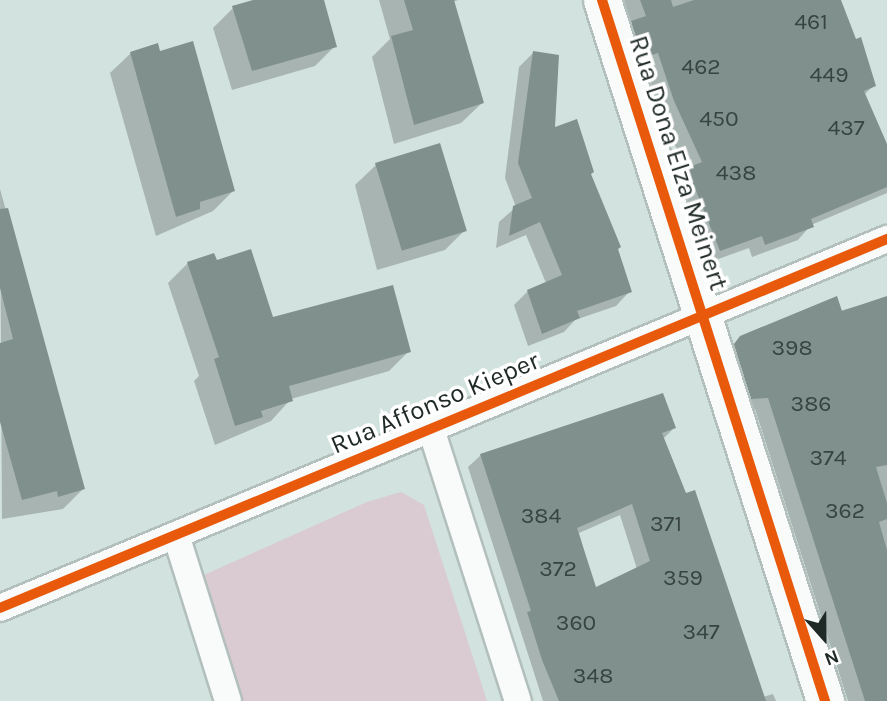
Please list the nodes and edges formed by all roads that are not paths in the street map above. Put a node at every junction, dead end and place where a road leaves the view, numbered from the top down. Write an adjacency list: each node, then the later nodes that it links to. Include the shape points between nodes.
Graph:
1 (603, 0): 3 (street, Rua Dona Elza Meinert)
2 (887, 239): 3 (street, Rua Affonso Kieper)
3 (703, 316): 4 (street, Rua Affonso Kieper); 9 (street, Rua Dona Elza Meinert)
4 (431, 429): 5 (street, Rua Affonso Kieper); 8 (street)
5 (176, 535): 6 (street, Rua Affonso Kieper); 7 (street)
6 (0, 608)
7 (228, 701)
8 (518, 701)
9 (825, 701)

